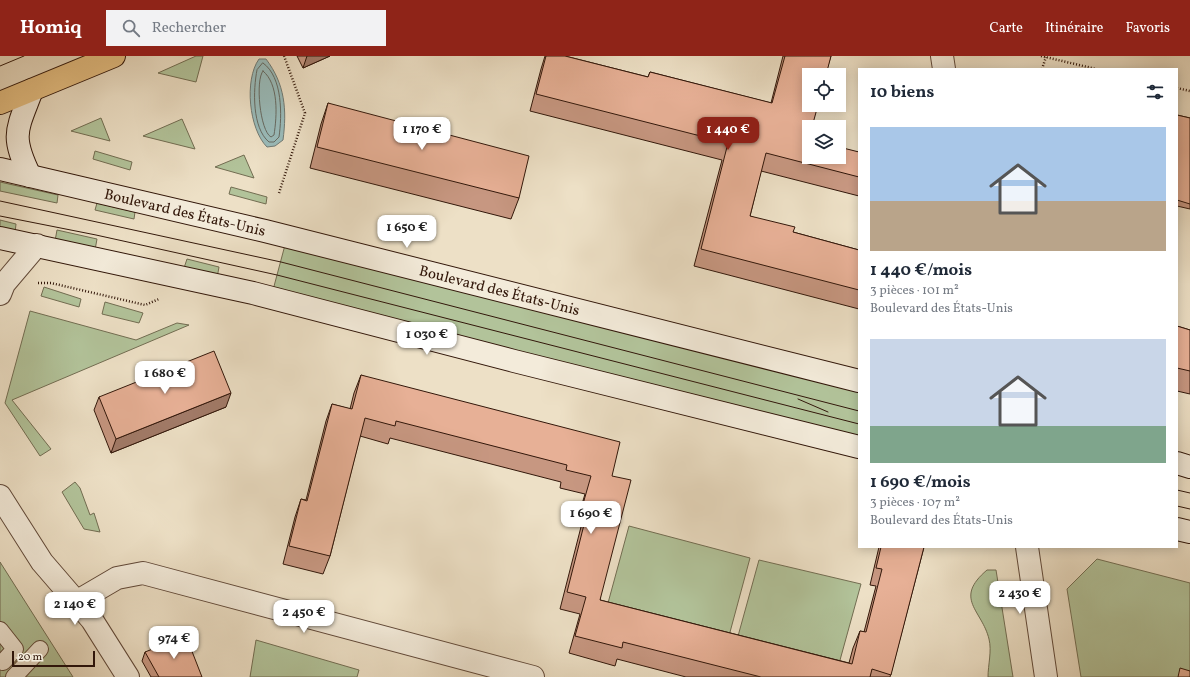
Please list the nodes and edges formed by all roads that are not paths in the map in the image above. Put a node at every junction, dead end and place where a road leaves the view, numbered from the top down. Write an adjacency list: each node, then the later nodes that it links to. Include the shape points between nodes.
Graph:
1 (114, 56): 4 (main road)
2 (942, 56): 3 (main road)
3 (944, 68)
4 (32, 90): 5 (main road); 7 (main road, via 17,132 20,155)
5 (0, 103)
6 (0, 169): 7 (main road, Boulevard des États-Unis)
7 (30, 176): 11 (main road, Boulevard des États-Unis, via 265,231)
8 (0, 238): 9 (main road)
9 (37, 245): 10 (main road, via 4,284); 12 (main road, via 253,293)
10 (0, 294)
11 (858, 381)
12 (858, 447)
13 (1178, 463): 14 (main road)
14 (1190, 467)
15 (0, 496): 19 (main road, via 42,562)
16 (1178, 529): 17 (main road)
17 (1190, 532)
18 (1027, 548): 26 (main road)
19 (76, 602): 24 (main road, via 92,620); 25 (main road, via 117,578 143,573)
20 (0, 630): 22 (lane, via 15,649)
21 (40, 649): 23 (lane)
22 (3, 662)
23 (14, 677)
24 (128, 677)
25 (533, 677)
26 (1046, 677)

